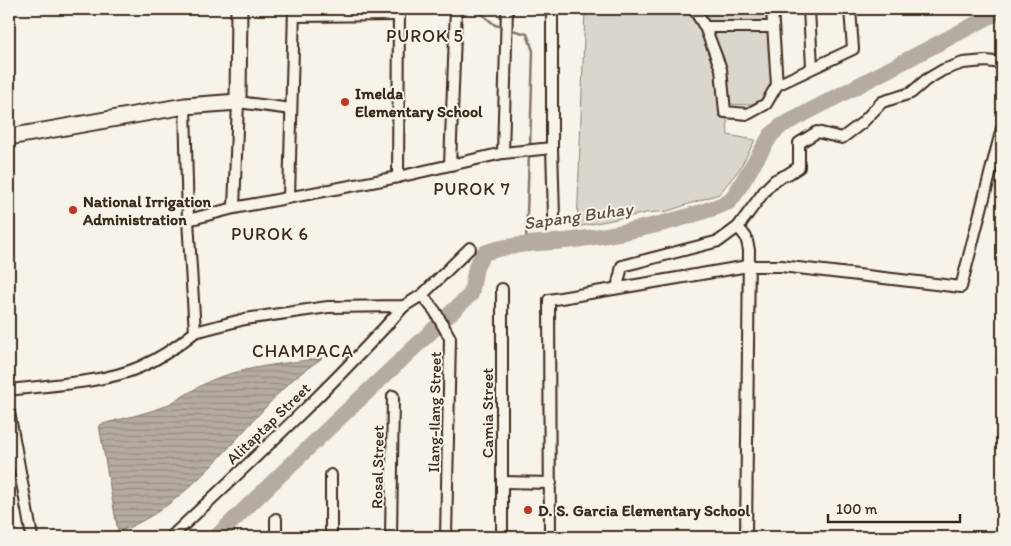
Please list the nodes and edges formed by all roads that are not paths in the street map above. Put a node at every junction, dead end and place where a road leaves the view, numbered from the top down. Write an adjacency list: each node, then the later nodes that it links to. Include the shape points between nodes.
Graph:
1 (240, 9): 17 (street)
2 (456, 9): 24 (street)
3 (506, 9): 23 (street)
4 (552, 9): 22 (street)
5 (694, 9): 12 (street)
6 (772, 9): 13 (street)
7 (809, 9): 15 (street)
8 (850, 9): 15 (street, via 853,50)
9 (294, 12): 10 (street); 19 (street)
10 (353, 12): 11 (street)
11 (399, 12): 25 (street)
12 (705, 27): 13 (street); 16 (street, via 721,69 725,112 748,114 766,104)
13 (774, 27): 16 (street)
14 (1002, 63): 30 (street, via 963,63 943,70 911,92 882,102 842,138 816,132 799,143 799,166 766,188)
15 (812, 68): 16 (street)
16 (777, 85)
17 (238, 102): 18 (street); 19 (street); 27 (street)
18 (185, 106): 21 (street); 29 (street)
19 (291, 109): 26 (street)
20 (1002, 128): 32 (street, via 961,287 781,266)
21 (9, 137)
22 (552, 148): 23 (street); 28 (street)
23 (503, 153): 24 (street)
24 (450, 165): 25 (street)
25 (398, 177): 26 (street)
26 (289, 197): 27 (street)
27 (234, 208): 29 (street)
28 (554, 216)
29 (188, 220): 37 (street)
30 (738, 227): 32 (street, via 746,237); 33 (street, via 719,241 622,266)
31 (470, 248): 35 (street, Alitaptap Street)
32 (748, 266): 33 (street); 53 (street)
33 (617, 288): 43 (street, via 549,300)
34 (502, 289): 42 (street, Camia Street)
35 (422, 295): 36 (street, Alitaptap Street); 50 (street, Ilang-Ilang Street, via 450,338)
36 (404, 306): 37 (street, via 328,307 245,319); 46 (street, Alitaptap Street, via 362,353)
37 (195, 332): 38 (street, via 173,350 139,368 109,376)
38 (9, 390)
39 (393, 396): 49 (street, Rosal Street)
40 (9, 412): 45 (street)
41 (331, 475): 48 (street)
42 (502, 482): 43 (street); 51 (street, Camia Street)
43 (551, 483): 52 (street)
44 (276, 519): 47 (street)
45 (32, 537)
46 (171, 537)
47 (276, 537)
48 (330, 537)
49 (391, 537)
50 (446, 537)
51 (502, 537)
52 (550, 537)
53 (746, 537)

